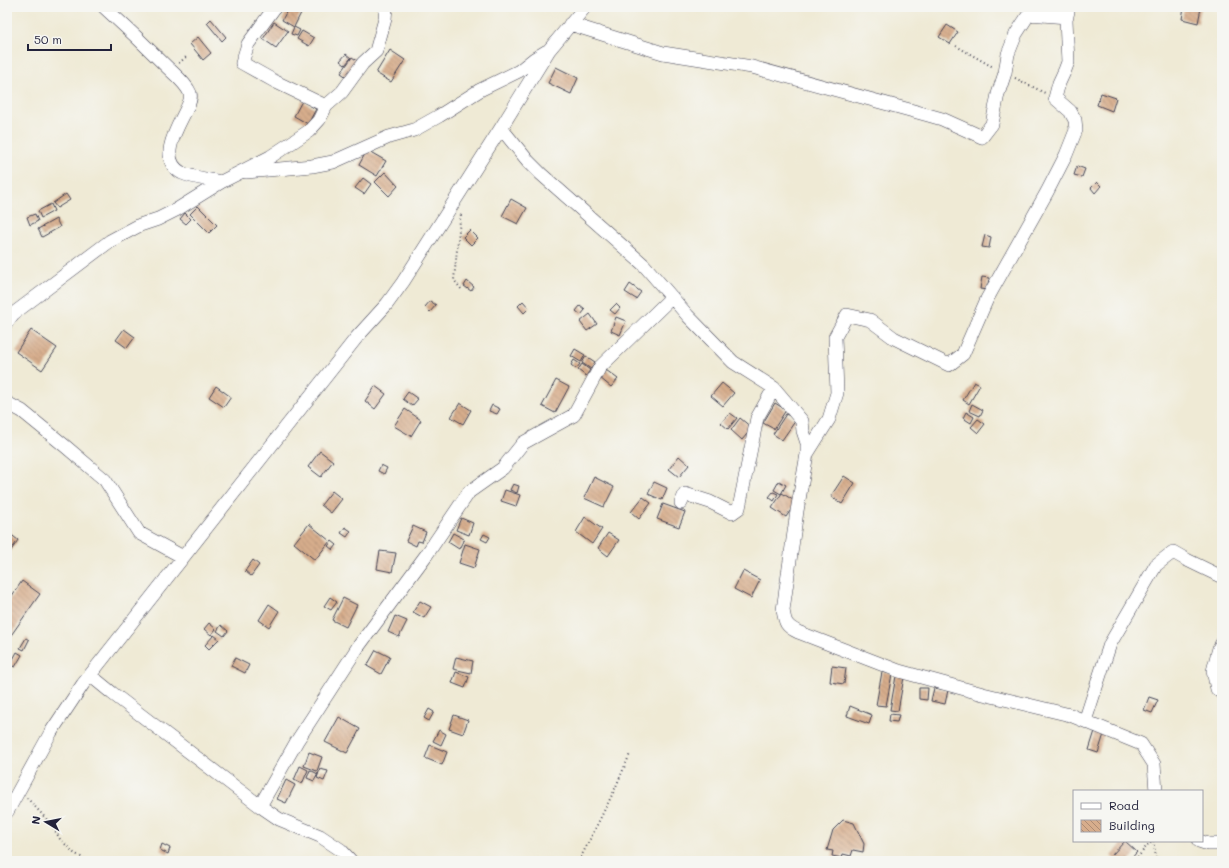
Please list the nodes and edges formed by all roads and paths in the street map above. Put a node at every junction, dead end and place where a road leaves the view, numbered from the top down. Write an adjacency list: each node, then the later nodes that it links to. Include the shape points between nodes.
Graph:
1 (104, 7): 11 (street, via 189,91 189,104 170,147 172,163 183,173)
2 (275, 7): 8 (street, via 248,44 242,63)
3 (386, 7): 8 (street, via 376,51 363,63 342,92)
4 (585, 7): 6 (street)
5 (1068, 12): 6 (street, via 1029,14 1016,34 1008,54 992,124 982,137 928,115 752,67 663,53); 18 (street, via 1068,62 1056,98 1070,111 1075,120 1076,130 1050,186 987,299 963,354 949,365 894,338 870,320 847,315 835,337 837,393 829,419)
6 (570, 24): 7 (street)
7 (549, 50): 9 (street); 10 (street, via 519,71 480,90 414,130 389,137 333,162)
8 (326, 106): 10 (street, via 319,120 309,131 270,157)
9 (502, 128): 12 (street); 14 (street, via 540,174 644,265)
10 (238, 173): 11 (street)
11 (221, 182): 15 (street, via 176,210 140,224 110,241 13,314)
12 (458, 196): 13 (path, via 463,208 454,280); 20 (street, via 387,304 357,338)
13 (461, 289)
14 (672, 298): 16 (street, via 733,362); 29 (street, via 600,367 574,415 523,443 503,468 469,492 358,647 297,741)
15 (7, 322)
16 (774, 388): 18 (street, via 802,421); 19 (street, via 757,418 739,508 732,514 710,502 685,494)
17 (7, 403): 20 (street, via 22,411 105,480 139,533)
18 (807, 454): 25 (street, via 783,610 789,627 899,671)
19 (681, 503)
20 (183, 557): 23 (street)
21 (1222, 577): 25 (street, via 1173,552 1156,565 1110,644)
22 (1222, 643): 24 (street, via 1213,671 1217,689)
23 (90, 674): 28 (street, via 51,732); 29 (street)
24 (1222, 692)
25 (1085, 721): 27 (street, via 1141,744 1154,764)
26 (630, 754): 36 (path)
27 (1156, 790)
28 (18, 792): 30 (street); 34 (path, via 51,824 74,854)
29 (260, 806): 35 (street, via 279,819 320,836)
30 (7, 812)
31 (1153, 842): 37 (path, via 1149,843); 38 (path)
32 (1202, 842): 33 (street)
33 (1222, 844)
34 (88, 861)
35 (351, 861)
36 (579, 861)
37 (1135, 861)
38 (1157, 861)

